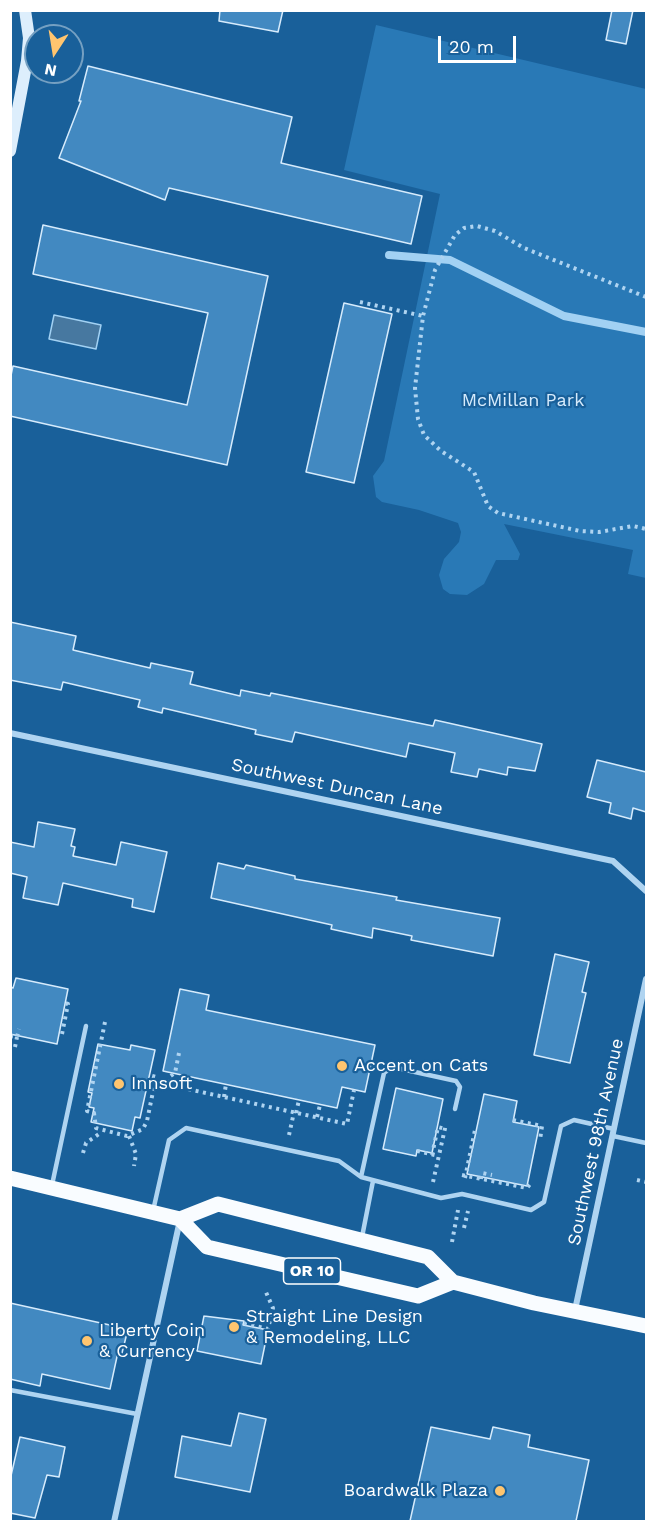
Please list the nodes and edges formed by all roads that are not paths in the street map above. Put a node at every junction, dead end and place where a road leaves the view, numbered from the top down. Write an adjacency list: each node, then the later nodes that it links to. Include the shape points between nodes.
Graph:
1 (25, 10): 2 (street, via 27,61)
2 (10, 152)
3 (10, 733): 4 (street, Southwest Duncan Lane, via 613,861)
4 (646, 891)
5 (646, 979): 8 (street, Southwest 98th Avenue)
6 (86, 1026): 13 (lane)
7 (455, 1109): 10 (lane, via 460,1087 456,1081 392,1067 384,1073)
8 (613, 1132): 9 (lane); 12 (lane, via 574,1120 561,1126 544,1202 531,1210 462,1194 430,1196); 18 (street, Southwest 98th Avenue)
9 (646, 1143)
10 (361, 1177): 12 (lane); 14 (lane, via 339,1161 186,1128 169,1140)
11 (10, 1178): 13 (main road)
12 (373, 1181): 16 (lane)
13 (51, 1188): 14 (main road)
14 (153, 1212): 15 (main road)
15 (180, 1219): 16 (main road, OR 10, via 218,1204); 17 (main road, OR 10, via 207,1247 262,1260 418,1296); 21 (street)
16 (361, 1239): 17 (main road, OR 10, via 428,1257)
17 (453, 1282): 18 (main road)
18 (575, 1312): 19 (main road)
19 (646, 1326)
20 (10, 1390): 21 (lane)
21 (137, 1414): 22 (street)
22 (114, 1521)

